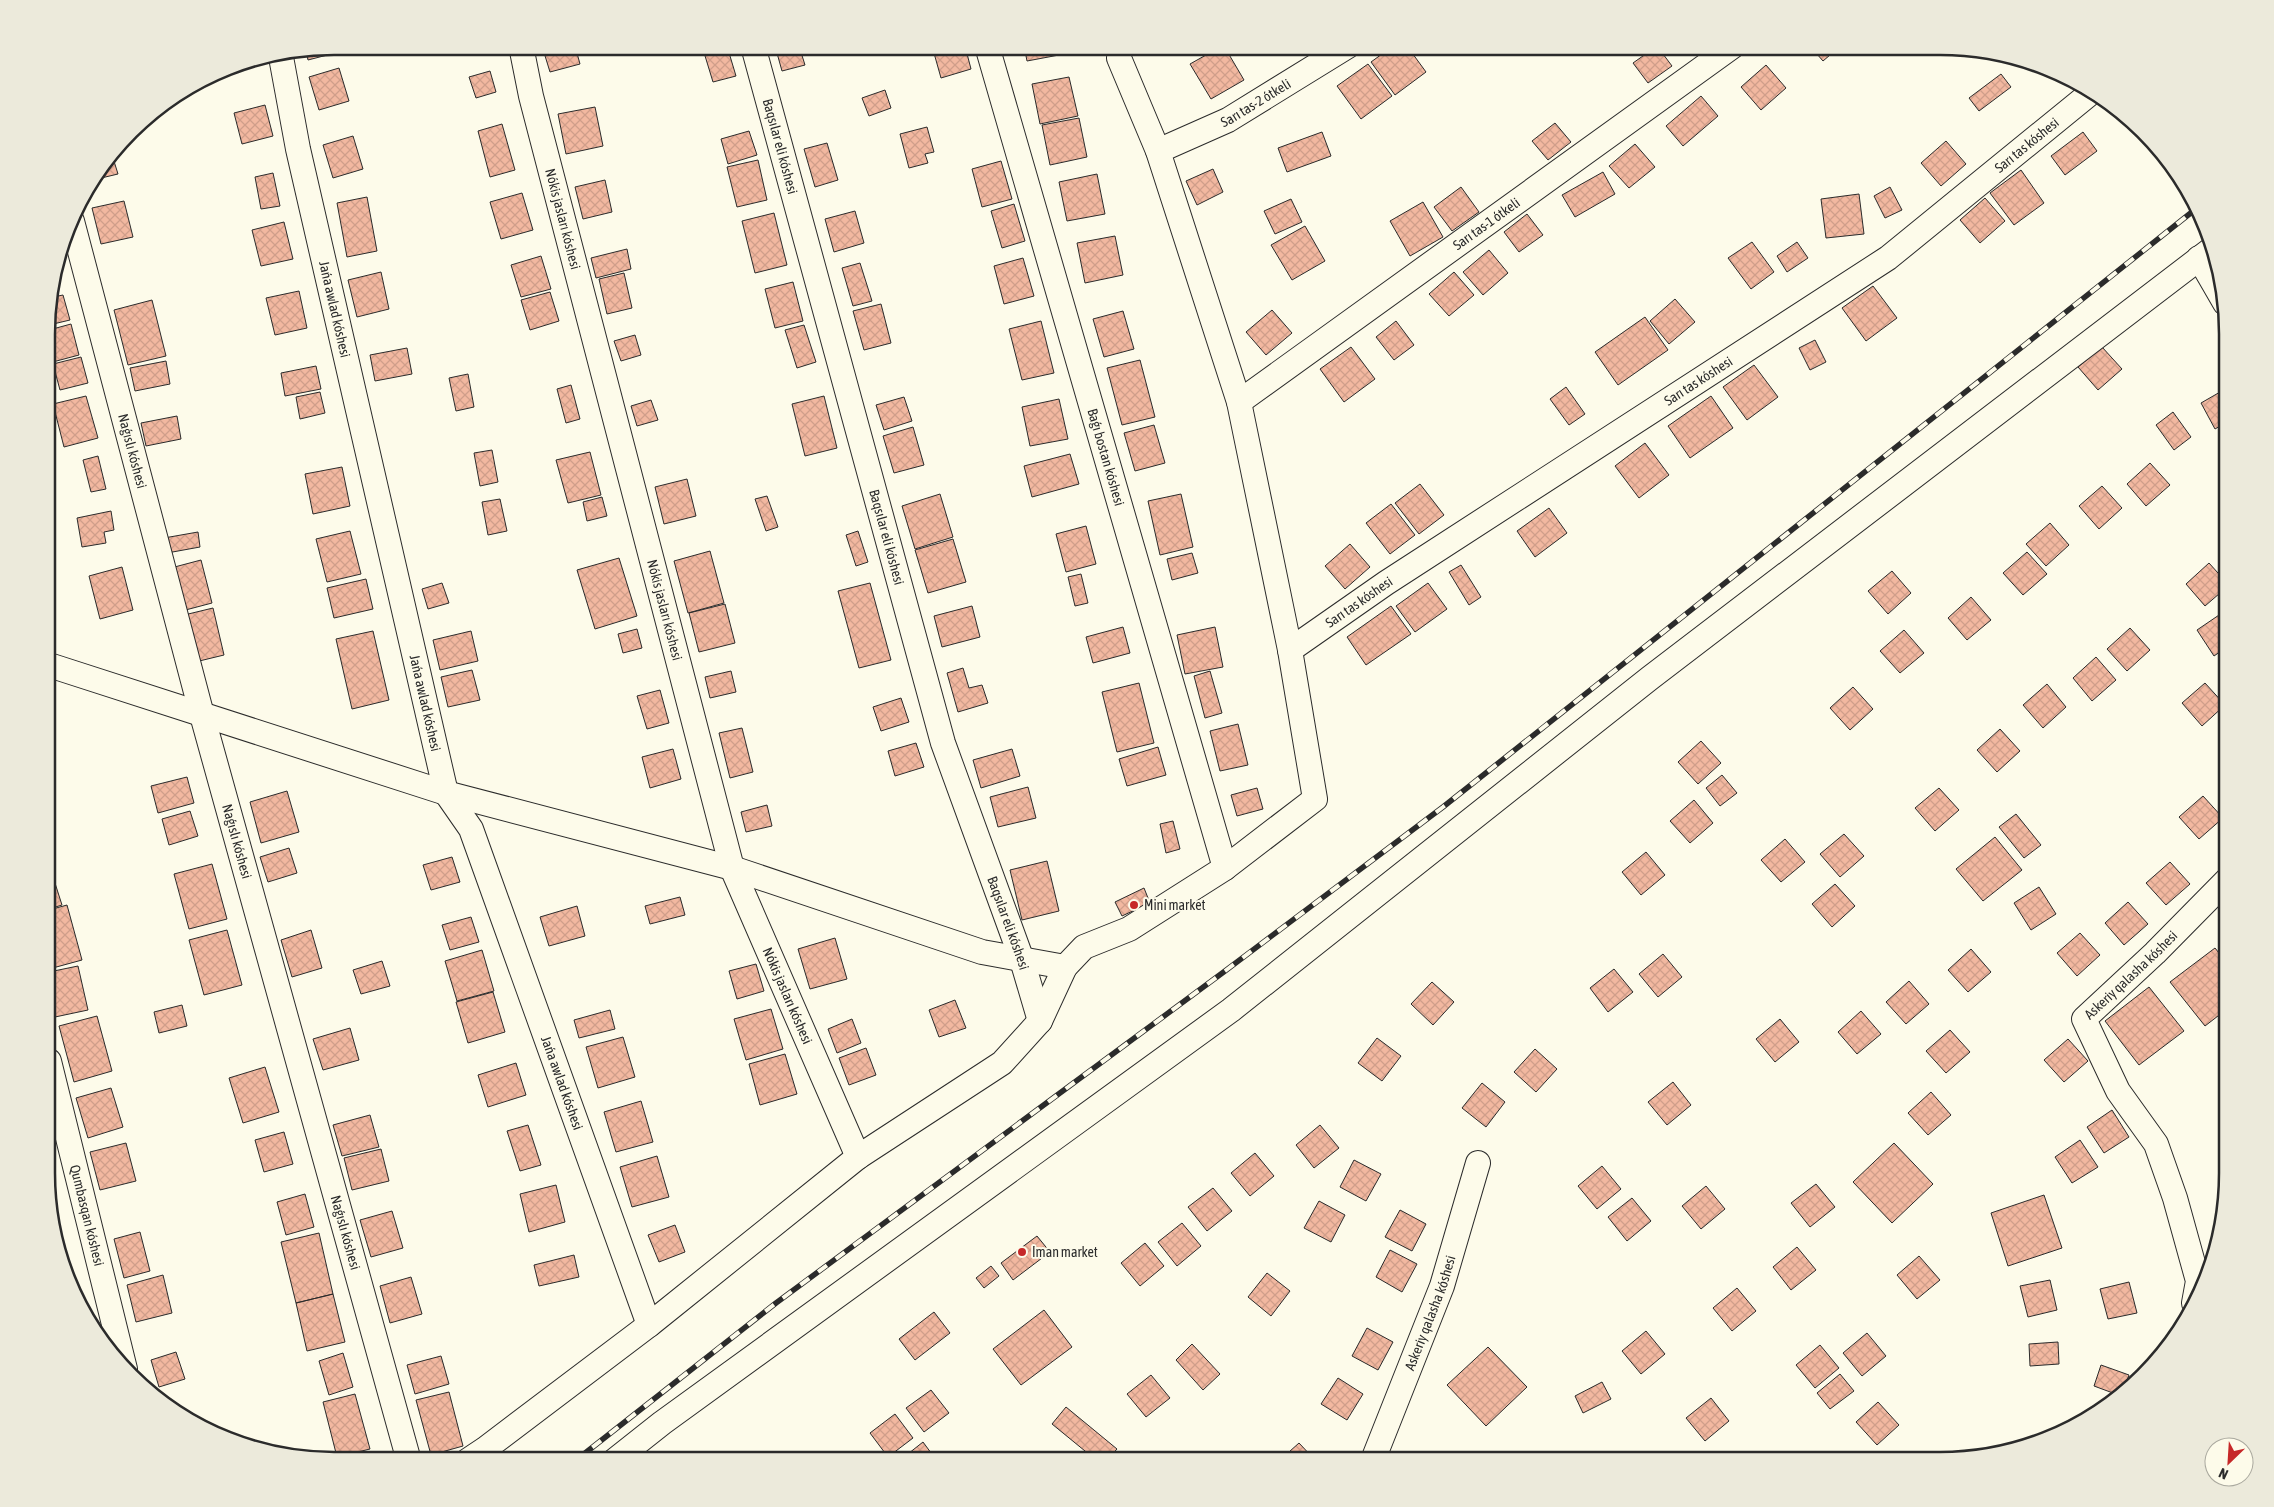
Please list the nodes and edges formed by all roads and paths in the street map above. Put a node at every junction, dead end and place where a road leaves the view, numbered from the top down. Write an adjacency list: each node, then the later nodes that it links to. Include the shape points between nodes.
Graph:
1 (523, 55): 17 (street, Nókis jasları kóshesi)
2 (755, 55): 20 (street, Baqsılar eli kóshesi, via 943,744)
3 (991, 55): 18 (street, Baǵı bostan kóshesi)
4 (1333, 55): 9 (street, Sarı tas-2 ótkeli, via 1228,120)
5 (1722, 55): 12 (street, Sarı tas-1 ótkeli)
6 (1119, 58): 9 (street)
7 (282, 60): 16 (street, Jańa awlad kóshesi, via 298,149)
8 (2086, 96): 13 (street, Sarı tas kóshesi, via 1888,258 1455,538)
9 (1158, 151): 12 (street)
10 (75, 231): 15 (street, Naǵıslı kóshesi)
11 (2206, 253): 31 (street, via 1650,678 1231,1010)
12 (1240, 402): 13 (street)
13 (1290, 650): 18 (street, via 1315,799)
14 (55, 666): 15 (street)
15 (202, 715): 16 (street); 29 (street, Naǵıslı kóshesi)
16 (446, 793): 17 (street); 27 (street, Jańa awlad kóshesi, via 471,829)
17 (732, 868): 20 (street, via 982,952); 24 (street, Nókis jasları kóshesi)
18 (1225, 868): 21 (street, via 1129,929 1084,947)
19 (2219, 888): 26 (street, Askeriy qalasha kóshesi, via 2084,1019 2118,1091 2156,1144)
20 (1022, 960): 21 (street); 22 (street, Baqsılar eli kóshesi)
21 (1065, 967): 22 (street)
22 (1040, 1021): 24 (street, via 1002,1064)
23 (55, 1085): 28 (street, Qumbasqan kóshesi)
24 (858, 1157): 27 (street)
25 (1478, 1163): 32 (street, Askeriy qalasha kóshesi, via 1442,1286)
26 (2198, 1280)
27 (649, 1325): 30 (street)
28 (123, 1355)
29 (407, 1452)
30 (479, 1452)
31 (625, 1452)
32 (1376, 1452)

